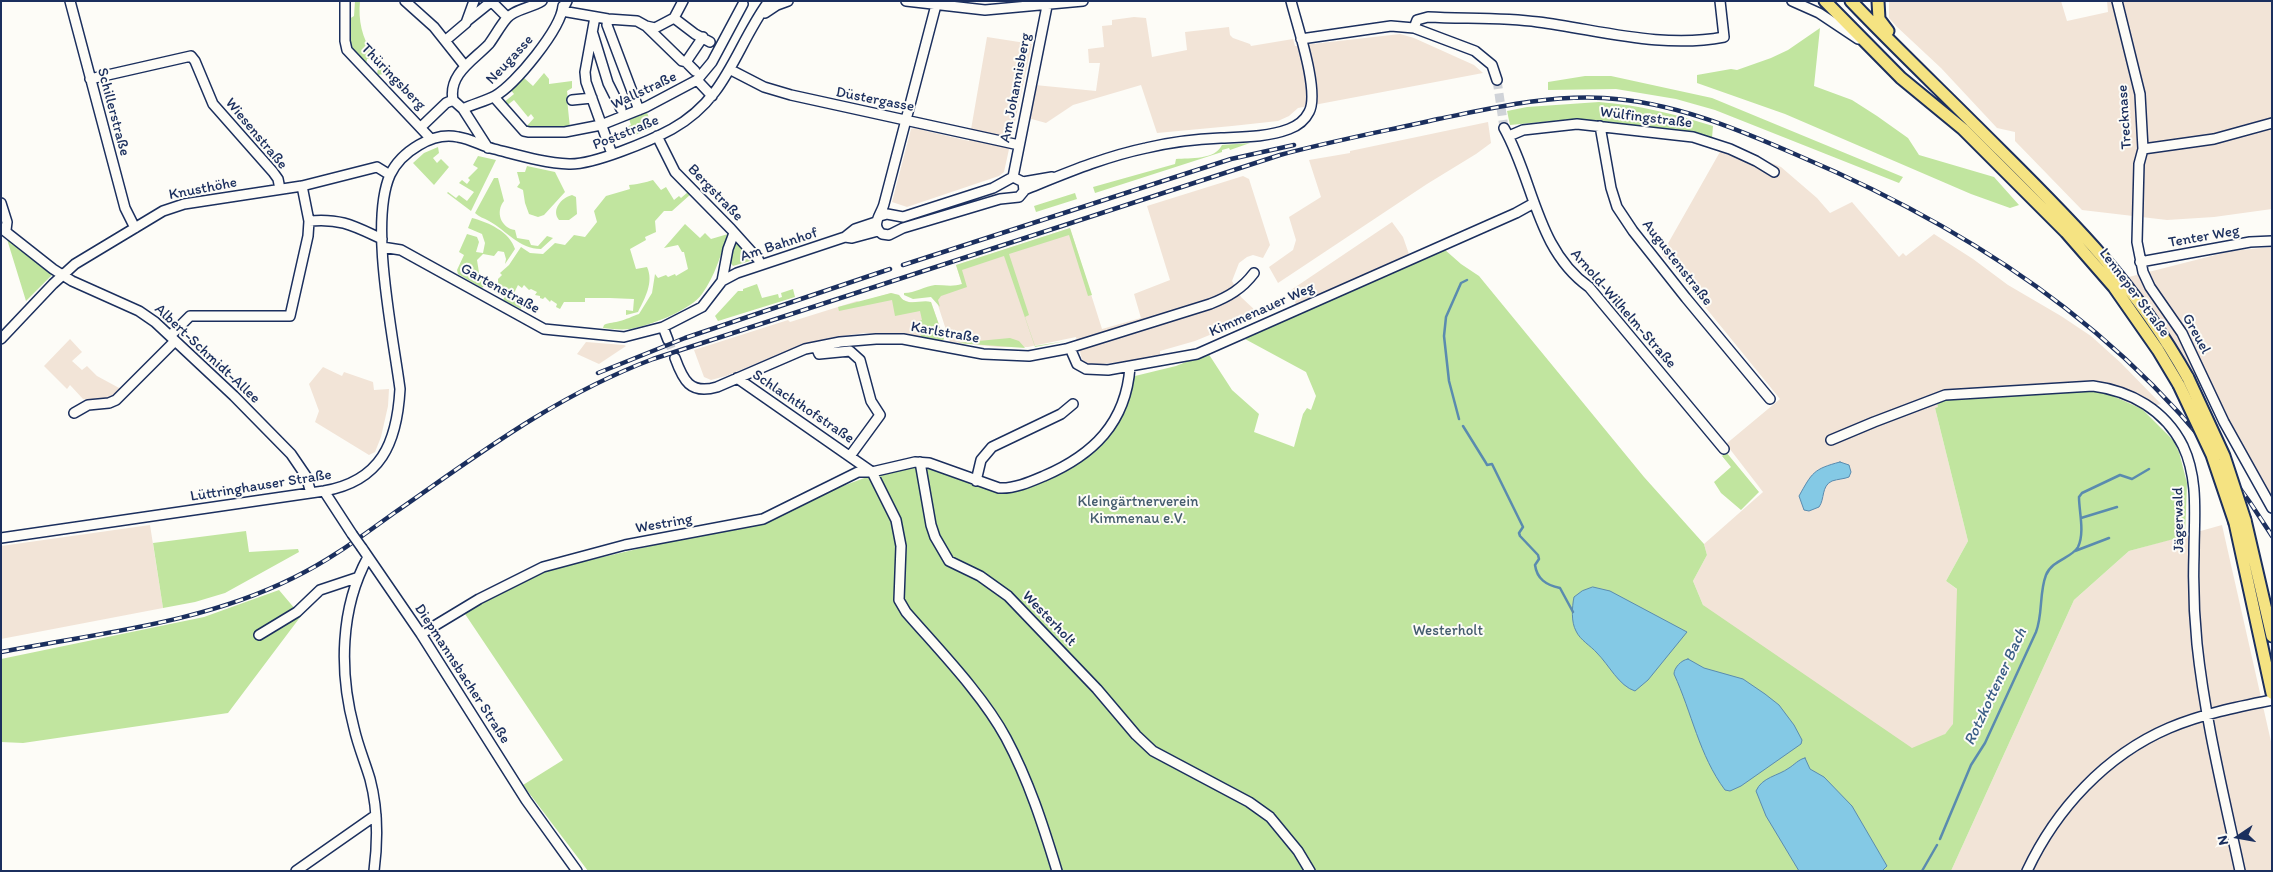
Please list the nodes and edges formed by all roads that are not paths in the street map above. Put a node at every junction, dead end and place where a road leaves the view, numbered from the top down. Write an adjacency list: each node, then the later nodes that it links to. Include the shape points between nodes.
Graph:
1 (70, 1): 42 (street, Schillerstraße)
2 (346, 1): 56 (street, Thüringsberg, via 344,41 347,50)
3 (405, 1): 34 (street)
4 (492, 1): 21 (street); 25 (street)
5 (542, 1): 25 (street)
6 (562, 1): 24 (street)
7 (567, 1): 24 (street, Neugasse)
8 (683, 1): 27 (street)
9 (769, 1): 28 (street, Poststraße)
10 (788, 1): 28 (street, via 770,8)
11 (906, 1): 23 (street)
12 (1083, 1): 20 (street)
13 (1291, 1): 33 (street)
14 (1720, 1): 31 (street, via 1724,37 1703,41 1662,42 1536,22 1428,17 1417,20)
15 (1792, 1): 36 (street, via 1819,13)
16 (1825, 1): 36 (main road, Lenneper Straße)
17 (1851, 1): 37 (main road, Lenneper Straße)
18 (1878, 1): 37 (main road, via 1879,19 1906,47)
19 (2117, 1): 61 (street, Trecknase, via 2140,94)
20 (1047, 3): 23 (street, via 988,10); 59 (street, Am Johannisberg)
21 (476, 4): 34 (street, via 466,23)
22 (743, 4): 35 (street, Wallstraße)
23 (936, 5): 52 (street)
24 (562, 11): 26 (street); 45 (street, Neugasse, via 551,35 518,76)
25 (508, 17): 39 (street, via 489,44)
26 (595, 17): 29 (street); 32 (street)
27 (674, 18): 30 (street, via 655,28); 35 (street)
28 (759, 18): 40 (street, Poststraße)
29 (608, 19): 30 (street, via 637,21); 51 (street)
30 (646, 26): 38 (street)
31 (1414, 28): 33 (street, via 1391,26); 43 (street, via 1479,53 1492,65)
32 (593, 33): 46 (street, via 585,72); 50 (street, via 608,83)
33 (1301, 39): 67 (street, via 1312,99 1305,118 1288,130 1149,147)
34 (446, 40): 39 (street)
35 (712, 43): 38 (street); 41 (street, Wallstraße, via 712,62)
36 (1868, 45): 92 (main road, Lenneper Straße, via 1910,86 1963,129 2053,218 2114,287)
37 (1909, 59): 92 (main road, Lenneper Straße, via 2086,235 2140,301)
38 (686, 62): 41 (street)
39 (465, 66): 47 (street, via 452,91)
40 (731, 70): 44 (street, Poststraße); 52 (street, Düstergasse, via 791,96)
41 (696, 75): 44 (street, Wallstraße); 51 (street, Wallstraße)
42 (90, 78): 68 (street, Wiesenstraße, via 191,56 213,104 273,172); 73 (street, Schillerstraße, via 125,208)
43 (1497, 80)
44 (712, 96): 57 (street, Poststraße, via 683,122)
45 (494, 97): 49 (street, Neugasse); 54 (street, Wallstraße, via 524,131 565,132)
46 (592, 98): 48 (street); 54 (street)
47 (453, 100): 49 (street); 56 (street)
48 (572, 100)
49 (463, 109): 60 (street)
50 (621, 109)
51 (639, 110): 54 (street, Wallstraße)
52 (906, 120): 59 (street, Düstergasse); 72 (street)
53 (2272, 123): 61 (street, via 2214,139)
54 (602, 124): 62 (street, Wallstraße)
55 (1600, 126): 63 (street, Wülfingstraße, via 1703,139); 69 (street, Wülfingstraße, via 1564,124 1507,132); 93 (street, Augustenstraße, via 1610,188 1617,207 1680,291)
56 (421, 127): 58 (street, Thüringsberg)
57 (657, 136): 62 (street, Poststraße); 75 (street, Bergstraße, via 675,172)
58 (431, 139): 60 (street, Poststraße, via 459,137); 64 (street, Lüttringhauser Straße, via 405,155)
59 (1018, 145): 65 (street, Am Johannisberg)
60 (488, 148): 62 (street, Poststraße, via 568,164)
61 (2143, 149): 78 (street, Trecknase, via 2137,217)
62 (612, 154)
63 (1774, 172)
64 (390, 175): 66 (street, Knusthöhe, via 377,167); 77 (street, Lüttringhauser Straße, via 384,204)
65 (1013, 177): 67 (street); 72 (street, via 998,186 903,217 887,214)
66 (302, 186): 68 (street, Knusthöhe); 71 (street)
67 (1024, 186): 72 (street, via 1022,195 1016,198 1000,199 889,235 882,234)
68 (280, 190): 73 (street, Knusthöhe, via 177,206)
69 (1534, 202): 90 (street, Kimmenauer Weg, via 1516,213 1209,349 1190,356); 97 (street, Arnold-Wilhelm-Straße, via 1557,255 1589,287)
70 (1, 203): 74 (street, Albert-Schmidt-Allee, via 7,222)
71 (309, 221): 77 (street, Gartenstraße, via 336,221); 85 (street, via 290,316 190,316)
72 (878, 223): 79 (street, Am Bahnhof, via 852,238 845,237)
73 (135, 228): 81 (street, Knusthöhe, via 82,259)
74 (4, 229): 81 (street, Albert-Schmidt-Allee)
75 (734, 233): 79 (street, Bergstraße); 82 (street, Gartenstraße)
76 (2272, 241): 78 (street, Tenter Weg)
77 (382, 243): 83 (street, Gartenstraße, via 401,250 544,329 624,337); 102 (street, Lüttringhauser Straße, via 400,389 394,428 384,455 365,476 345,486)
78 (2140, 262): 104 (street, Greuel, via 2150,287 2182,333 2224,422)
79 (761, 265): 82 (street, Am Bahnhof)
80 (1254, 273): 88 (street, Karlstraße, via 1242,287 1219,300)
81 (63, 275): 84 (street, Knusthöhe); 85 (street, Albert-Schmidt-Allee, via 139,311)
82 (722, 281): 83 (street, Gartenstraße, via 702,307)
83 (663, 327): 86 (street)
84 (1, 339)
85 (173, 339): 95 (street, via 116,400 88,405); 103 (street, Albert-Schmidt-Allee, via 291,454 306,476)
86 (668, 340)
87 (816, 347): 88 (street, Karlstraße, via 859,340 903,339 1012,357); 91 (street, Karlstraße); 98 (street, via 819,354 850,351 858,357 871,401 880,415)
88 (1070, 348): 90 (street, via 1076,363 1082,368 1108,370)
89 (675, 358): 91 (street, Schlachthofstraße, via 687,383 700,389)
90 (1130, 367): 101 (street, via 1125,396 1116,420 1103,437 1076,459 1039,478 1005,488)
91 (737, 378): 98 (street, Schlachthofstraße)
92 (2183, 381): 105 (main road, Lenneper Straße, bridge, via 2224,456)
93 (1770, 399)
94 (1073, 404): 101 (street, via 1061,414 992,447 981,460)
95 (74, 413)
96 (1831, 440): 114 (street, Jägerwald, via 1938,397 1960,393 2093,386 2128,394 2152,408 2182,445 2192,477 2195,494 2194,611)
97 (1724, 449)
98 (850, 456): 100 (street, Schlachthofstraße)
99 (920, 462): 100 (street, Westring); 101 (street, via 936,464); 120 (street, Westerholt, via 931,525 949,561 980,576 1008,596 1153,750 1249,802 1270,817)
100 (872, 472): 109 (street, Westring, via 858,472 764,518 625,545 554,563 500,588); 119 (street, via 896,520 900,539 899,600 986,708 1006,738 1034,798)
101 (976, 481)
102 (324, 491): 103 (street, Lüttringhauser Straße); 107 (street, Diepmannsbacher Straße, bridge)
103 (311, 493): 106 (street, Lüttringhauser Straße)
104 (2272, 508)
105 (2240, 522): 111 (main road, Lenneper Straße); 112 (main road, Lenneper Straße)
106 (1, 538)
107 (366, 554): 108 (street); 109 (street, Diepmannsbacher Straße)
108 (356, 578): 110 (street, via 320,590 297,612); 115 (street, via 345,633 346,670 353,727 370,780)
109 (421, 634): 118 (street, Diepmannsbacher Straße, via 526,800)
110 (259, 635)
111 (2272, 636)
112 (2272, 693)
113 (2272, 700): 114 (street)
114 (2208, 714): 121 (street, via 2151,737 2100,772 2071,800 2053,824); 122 (street, Jägerwald)
115 (376, 815): 116 (street); 117 (street)
116 (296, 871)
117 (374, 871)
118 (577, 871)
119 (1057, 871)
120 (1310, 871)
121 (2027, 871)
122 (2240, 871)

